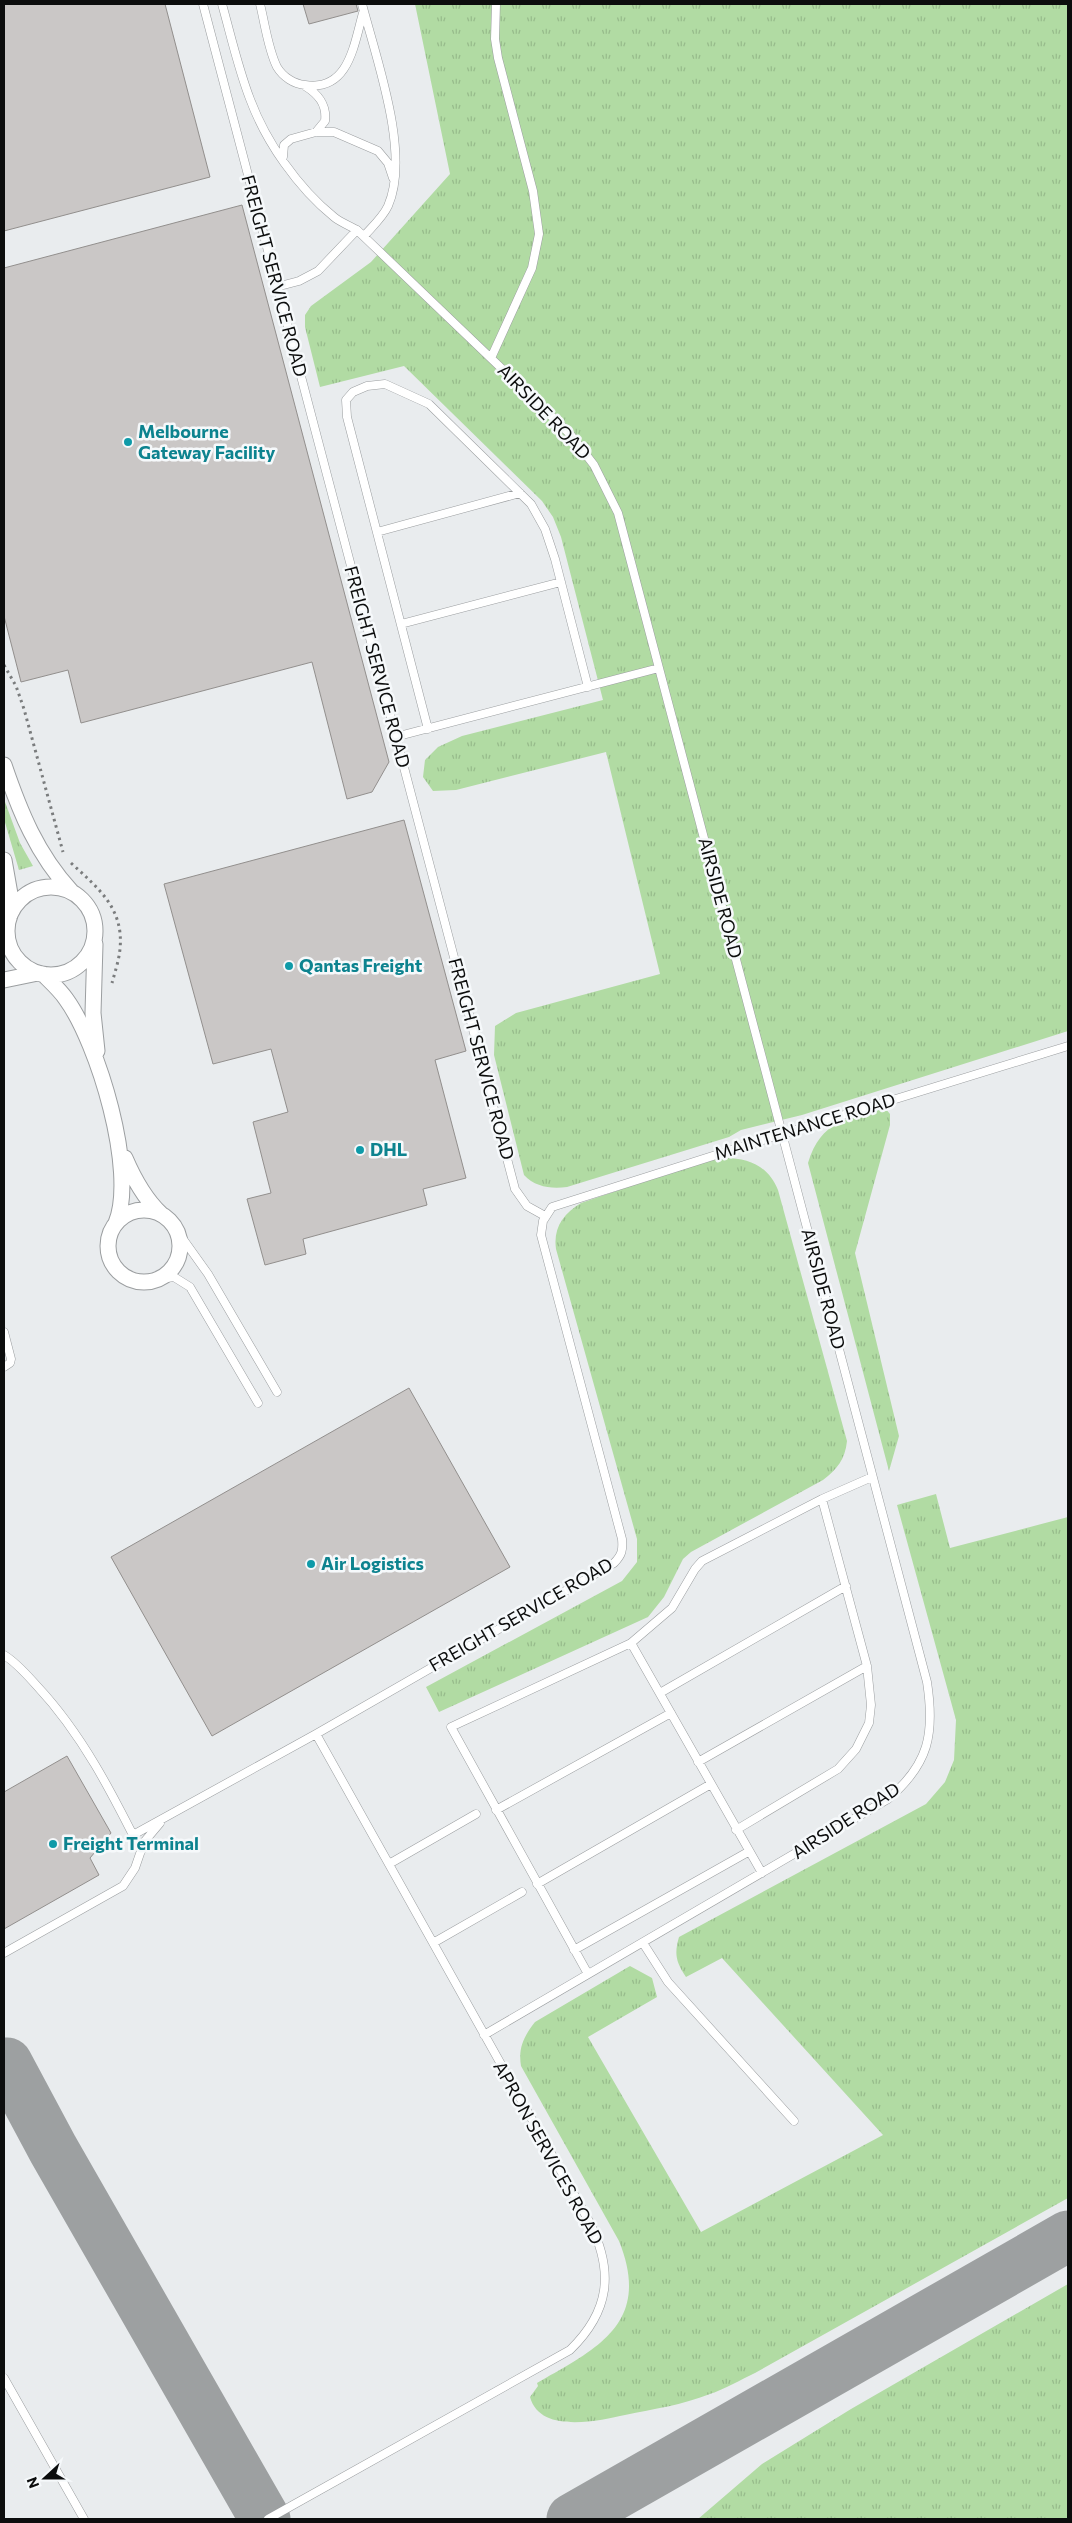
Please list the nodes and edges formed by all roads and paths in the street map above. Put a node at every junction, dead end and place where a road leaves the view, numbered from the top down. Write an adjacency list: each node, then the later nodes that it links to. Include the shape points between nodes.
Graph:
1 (203, 4): 12 (lane, FREIGHT SERVICE ROAD)
2 (222, 4): 8 (lane, AIRSIDE ROAD, via 250,101)
3 (260, 4): 6 (lane, via 278,68 288,79)
4 (496, 4): 13 (lane, AIRSIDE ROAD, via 497,53 537,206 539,234 532,268)
5 (363, 8): 6 (lane, via 343,73 321,85); 9 (lane, via 392,120 397,165)
6 (302, 85): 7 (lane, via 318,96 324,108 325,121)
7 (316, 132): 8 (lane, via 287,142 283,150); 9 (lane, via 334,132 378,151 392,170)
8 (285, 162): 10 (lane, AIRSIDE ROAD, via 310,195 335,218)
9 (394, 186): 11 (lane, via 384,213)
10 (357, 230): 11 (lane, AIRSIDE ROAD); 12 (lane, via 318,271 299,281)
11 (364, 236): 13 (lane, AIRSIDE ROAD)
12 (276, 287): 22 (lane, FREIGHT SERVICE ROAD)
13 (491, 358): 19 (lane, AIRSIDE ROAD, via 570,434 600,475 618,513)
14 (520, 493): 15 (lane); 15 (lane, via 429,404 385,384 367,386 353,392 346,400 347,417); 16 (lane, via 531,504 545,530)
15 (377, 532): 17 (lane)
16 (561, 582): 17 (lane); 20 (lane)
17 (401, 624): 21 (lane)
18 (4, 665): 30 (path, via 24,709 64,856 103,894 114,908 119,925 120,949 111,988)
19 (659, 668): 20 (lane); 33 (lane, AIRSIDE ROAD)
20 (588, 686): 21 (lane)
21 (428, 729): 22 (lane)
22 (395, 737): 36 (lane, FREIGHT SERVICE ROAD, via 516,1189 526,1206)
23 (4, 765): 25 (street, via 25,824 52,868)
24 (4, 860): 26 (street, via 10,894)
25 (71, 891): 26 (street, via 48,886 34,890 21,898); 27 (street, via 92,912)
26 (7, 921): 28 (street, via 7,936 13,952 24,966)
27 (95, 935): 28 (street, via 90,953 77,967 59,974); 30 (street)
28 (40, 974): 29 (street); 32 (street, via 67,1000)
29 (4, 980)
30 (92, 992): 32 (street)
31 (1068, 1046): 33 (lane, MAINTENANCE ROAD)
32 (99, 1068): 34 (street)
33 (782, 1134): 36 (lane, MAINTENANCE ROAD, via 556,1205); 44 (lane, AIRSIDE ROAD)
34 (118, 1143): 35 (street, via 134,1178); 37 (street, via 123,1181)
35 (163, 1215): 37 (street, via 142,1210 127,1214); 38 (street)
36 (546, 1216): 52 (lane, FREIGHT SERVICE ROAD, via 541,1235 623,1550 614,1563)
37 (116, 1223): 39 (street, via 109,1237 108,1252 118,1272 138,1282)
38 (178, 1232): 39 (street, via 178,1259 168,1274); 42 (lane, via 208,1274)
39 (160, 1279): 43 (lane, via 174,1277 190,1287)
40 (4, 1332): 41 (lane, via 11,1358)
41 (4, 1367)
42 (277, 1392)
43 (258, 1403)
44 (872, 1477): 45 (lane); 63 (lane, AIRSIDE ROAD, via 927,1682 931,1704 927,1742 914,1774 888,1799)
45 (822, 1499): 46 (lane); 47 (lane, via 702,1561 672,1608)
46 (846, 1586): 49 (lane); 50 (lane)
47 (632, 1643): 50 (lane); 55 (lane, via 450,1727)
48 (4, 1655): 59 (lane, via 54,1703 76,1733)
49 (867, 1666): 53 (lane); 58 (lane, via 871,1705 869,1723 847,1761 826,1778)
50 (660, 1693): 51 (lane)
51 (670, 1713): 53 (lane); 55 (lane)
52 (316, 1734): 57 (lane, FREIGHT SERVICE ROAD); 62 (lane, APRON SERVICES ROAD)
53 (698, 1762): 54 (lane)
54 (710, 1784): 58 (lane); 64 (lane)
55 (496, 1810): 64 (lane)
56 (476, 1814): 62 (lane)
57 (162, 1821): 59 (lane, FREIGHT SERVICE ROAD); 60 (lane, via 144,1842)
58 (736, 1830): 61 (lane)
59 (133, 1835): 60 (lane)
60 (141, 1851): 69 (lane, via 123,1886)
61 (748, 1852): 63 (lane); 68 (lane)
62 (389, 1864): 66 (lane, APRON SERVICES ROAD)
63 (762, 1873): 67 (lane, AIRSIDE ROAD)
64 (537, 1884): 68 (lane)
65 (522, 1892): 66 (lane)
66 (432, 1943): 71 (lane, APRON SERVICES ROAD)
67 (642, 1943): 70 (lane, AIRSIDE ROAD); 72 (lane, via 668,1982)
68 (574, 1950): 70 (lane)
69 (4, 1953)
70 (588, 1974): 71 (lane, AIRSIDE ROAD)
71 (484, 2035): 75 (lane, APRON SERVICES ROAD, via 600,2243 606,2282 598,2313 584,2337 554,2361)
72 (794, 2121)
73 (4, 2378): 74 (lane)
74 (84, 2519)
75 (268, 2519)

